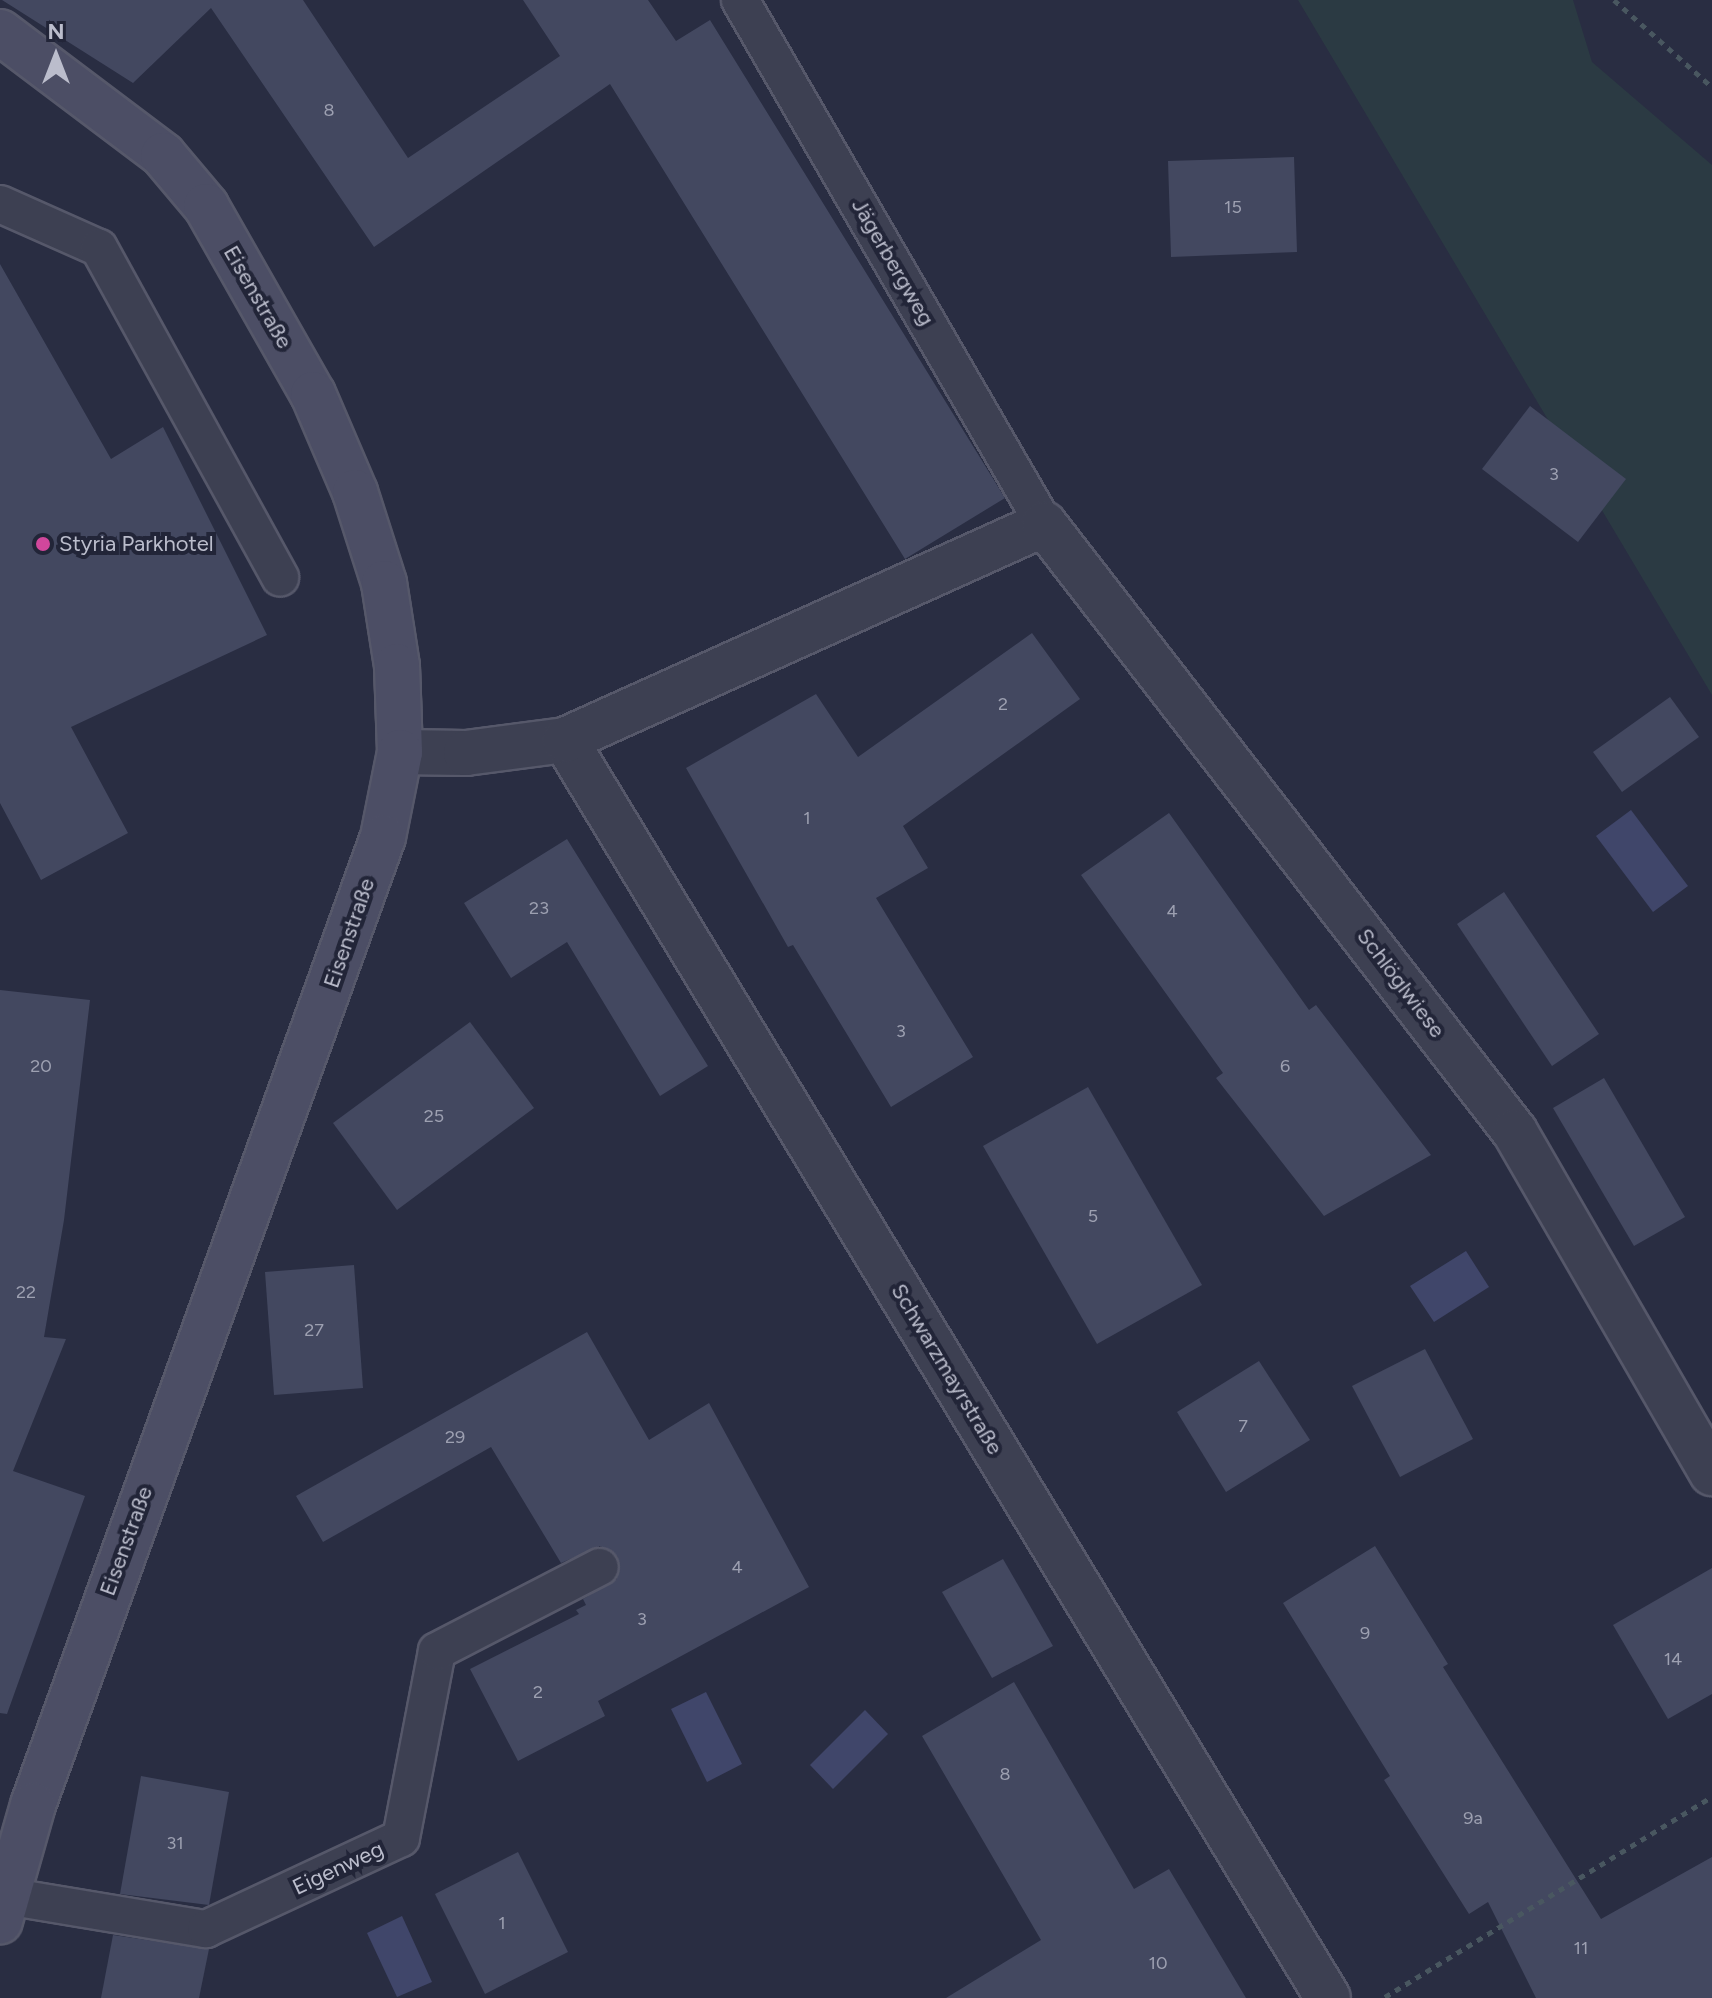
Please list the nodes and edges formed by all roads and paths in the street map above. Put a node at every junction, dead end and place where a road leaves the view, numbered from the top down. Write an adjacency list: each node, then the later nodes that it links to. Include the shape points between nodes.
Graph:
1 (740, 0): 6 (lane, Jägerbergweg)
2 (1614, 0): 4 (path)
3 (0, 32): 9 (street, Eisenstraße, via 163,155 206,206 313,394 355,492 384,583 397,666)
4 (1712, 87)
5 (0, 204): 7 (lane, via 99,248)
6 (1044, 524): 8 (street); 10 (street, Schlöglwiese, via 1515,1132)
7 (280, 577)
8 (565, 740): 9 (street, via 466,753); 14 (street, Schwarzmayrstraße)
9 (400, 752): 13 (street, Eisenstraße, via 383,837 138,1508 33,1805)
10 (1712, 1473)
11 (600, 1567): 13 (lane, Eigenweg, via 437,1651 401,1838 206,1929)
12 (1712, 1797): 15 (path)
13 (3, 1908)
14 (1328, 1998)
15 (1383, 1998)

